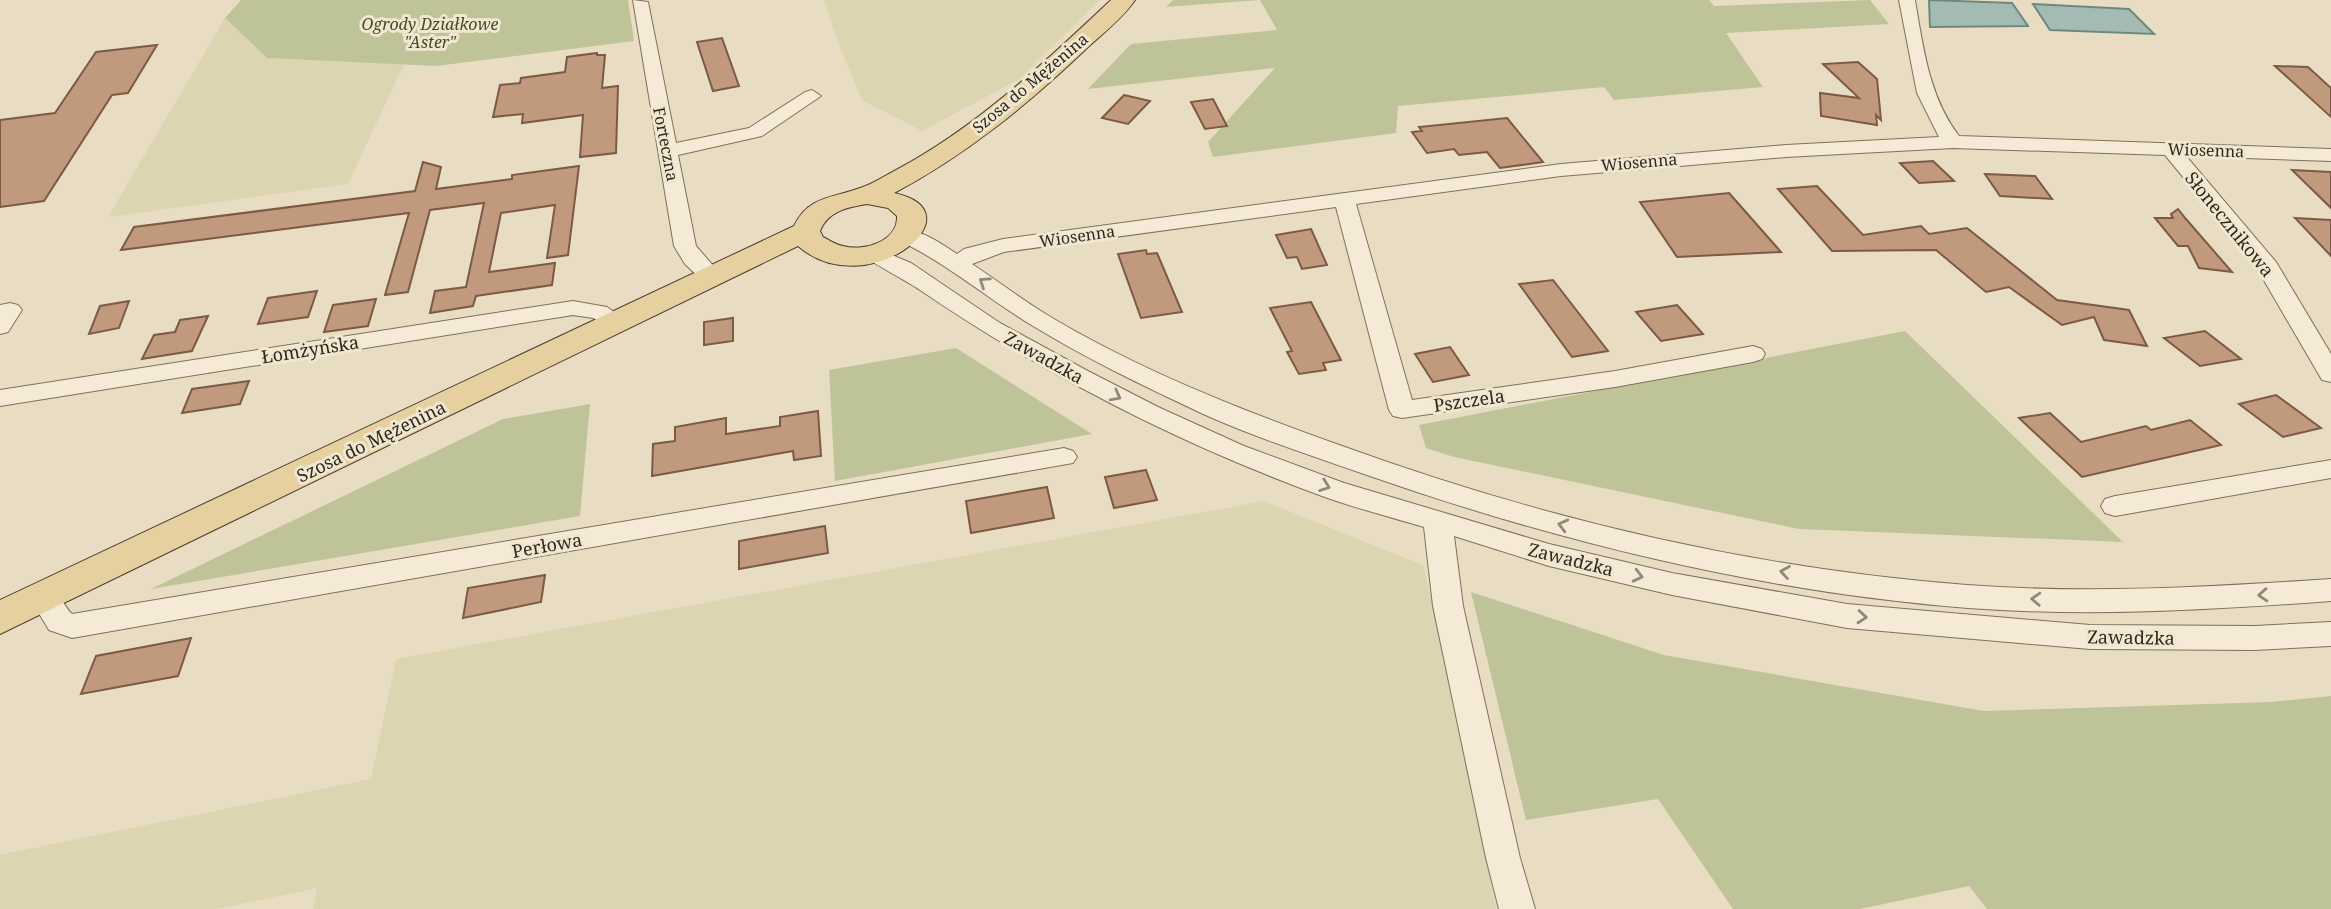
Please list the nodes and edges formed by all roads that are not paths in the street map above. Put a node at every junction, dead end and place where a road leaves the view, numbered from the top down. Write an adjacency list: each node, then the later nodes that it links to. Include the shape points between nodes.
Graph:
1 (1124, 0): 9 (main road, Szosa do Mężenina, via 998,113)
2 (1906, 0): 5 (street, via 1930,109)
3 (640, 2): 7 (street, Forteczna)
4 (812, 96): 7 (street, via 755,132)
5 (1953, 142): 6 (street, Wiosenna); 11 (street, Wiosenna, via 1676,159)
6 (2169, 148): 8 (street, Wiosenna); 23 (street, Słonecznikowa, via 2265,262)
7 (668, 151): 17 (street, Forteczna, via 685,246)
8 (2331, 155)
9 (933, 161): 10 (main road, Szosa do Mężenina); 12 (main road, Szosa do Mężenina)
10 (867, 196): 12 (main road); 14 (main road, via 825,207 809,222)
11 (1344, 198): 16 (street, Wiosenna, via 992,248); 21 (street, Pszczela, via 1402,410)
12 (904, 205): 13 (main road, via 914,225)
13 (908, 236): 15 (main road); 16 (street, Zawadzka)
14 (814, 241): 15 (main road, Szosa do Mężenina, via 845,257); 17 (main road, Szosa do Mężenina)
15 (873, 254): 24 (street, Zawadzka)
16 (956, 264): 22 (street, Zawadzka, one-way to 16)
17 (712, 277): 19 (main road, Szosa do Mężenina)
18 (0, 312): 20 (street, via 10,310)
19 (617, 323): 25 (street, Łomżyńska, via 599,312 573,308); 31 (main road, Szosa do Mężenina)
20 (0, 327)
21 (1753, 354)
22 (1105, 356): 24 (street); 30 (street, Zawadzka, one-way to 22, via 2172,601 2053,600 1919,592 1743,566 1600,534 1417,484 1219,411)
23 (2331, 374)
24 (1077, 376): 29 (street, Zawadzka, one-way to 29, via 1235,452)
25 (0, 398)
26 (1065, 457): 31 (street, Perłowa, via 72,625 60,622)
27 (2331, 469): 28 (street)
28 (2115, 506)
29 (1437, 522): 33 (street, Zawadzka, one-way to 33, via 1672,584 1847,616 2090,637); 34 (street, via 1448,606)
30 (2331, 590)
31 (44, 597): 32 (main road, Szosa do Mężenina)
32 (0, 618)
33 (2331, 634)
34 (1517, 909)

